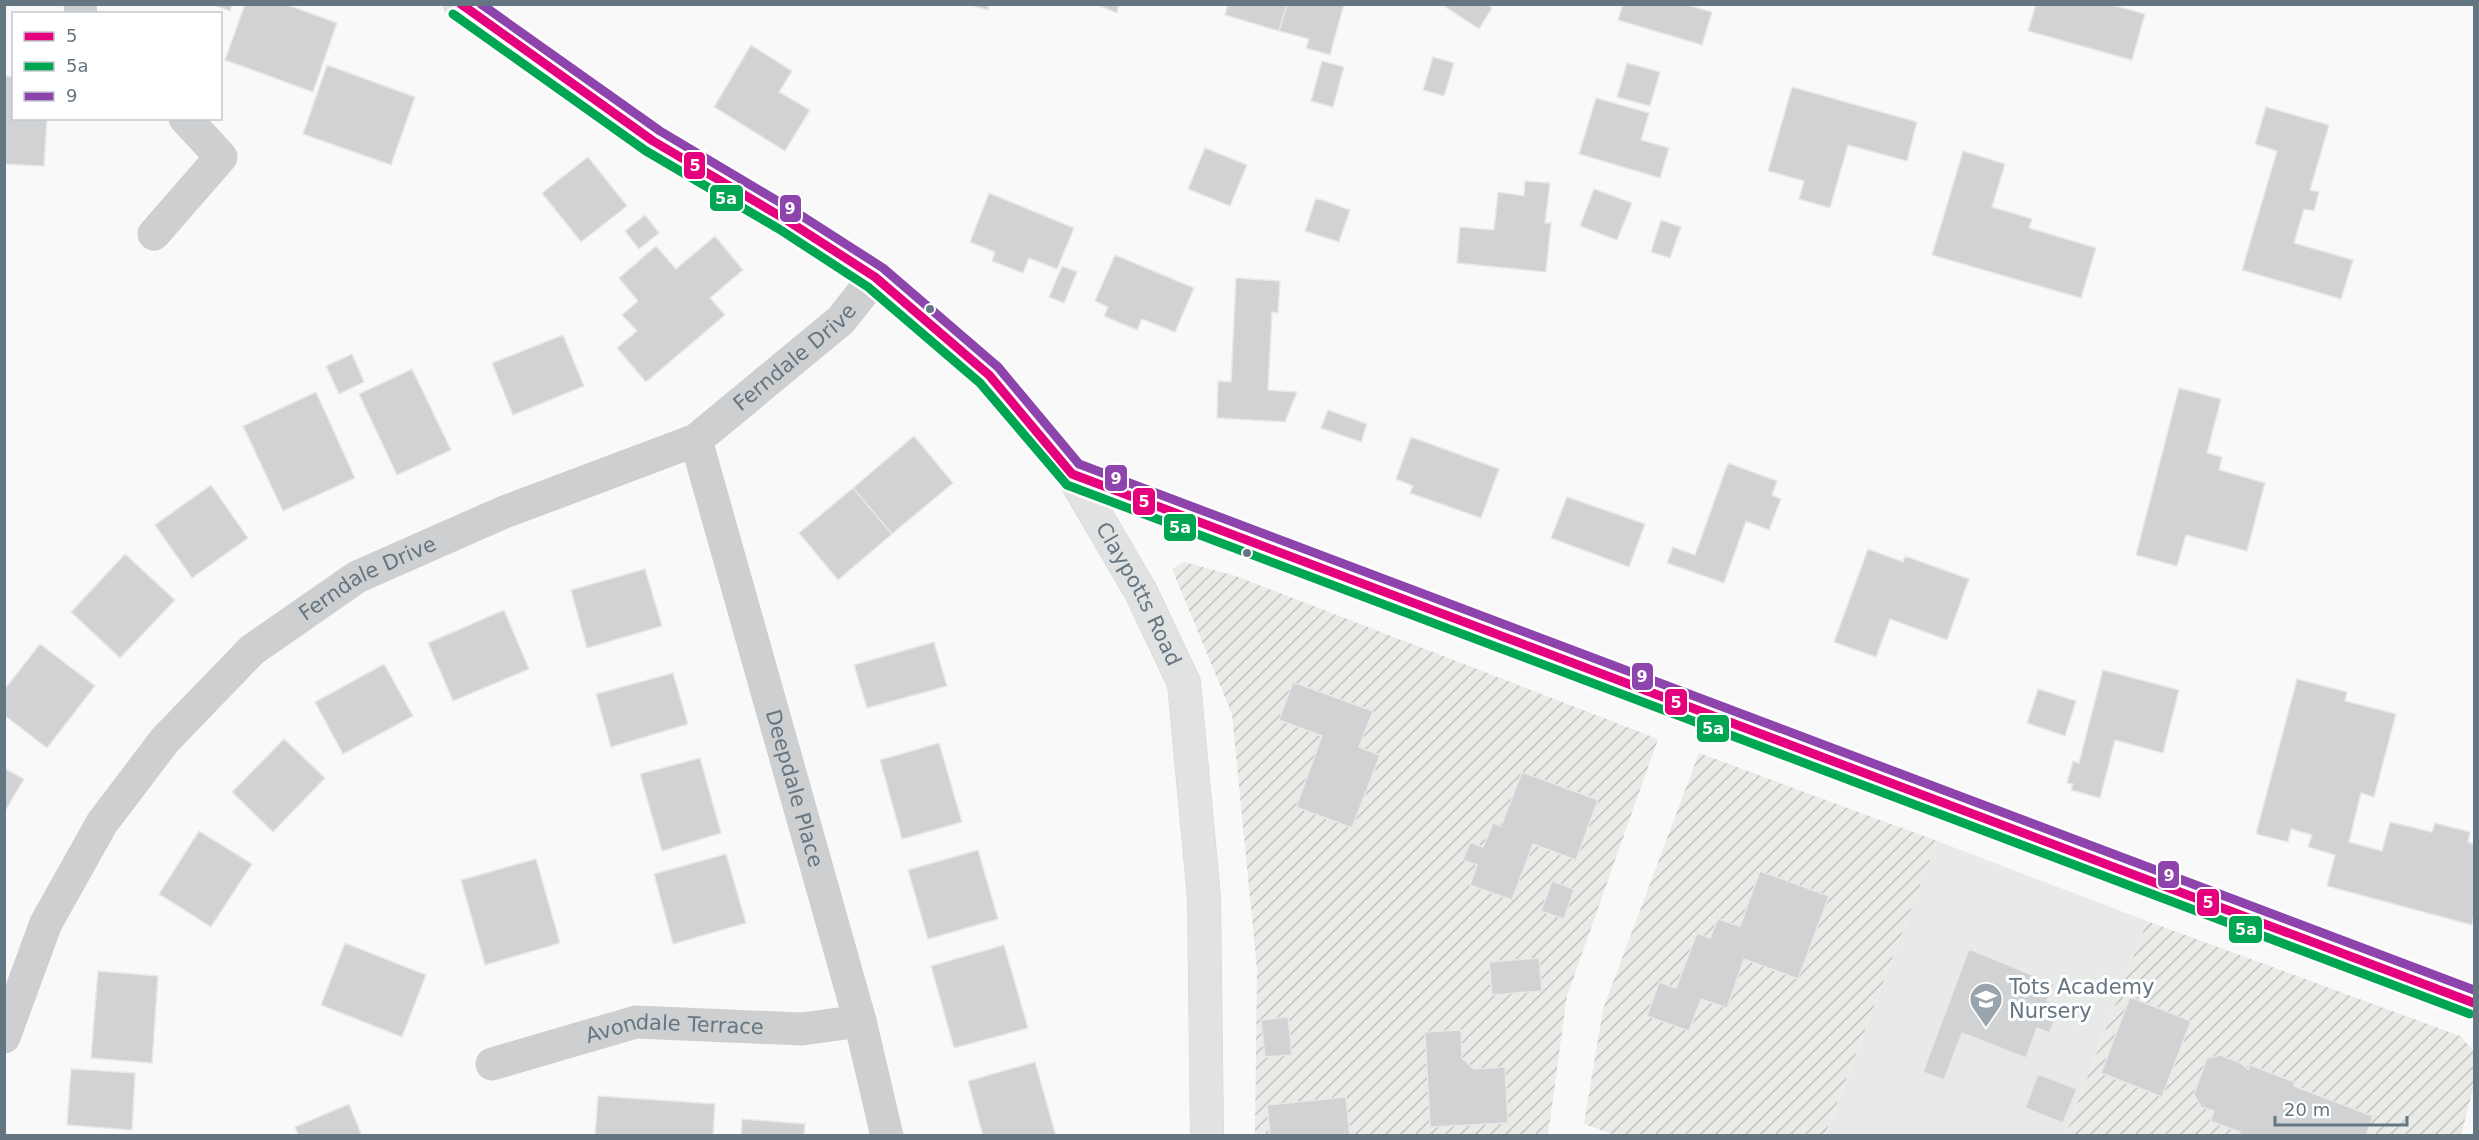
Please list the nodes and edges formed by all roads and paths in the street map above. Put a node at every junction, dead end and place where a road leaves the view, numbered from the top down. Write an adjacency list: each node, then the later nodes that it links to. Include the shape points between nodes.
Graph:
1 (460, 4): 4 (main road, Claypotts Road, via 653,141)
2 (187, 120): 3 (street, via 220,157)
3 (154, 234)
4 (875, 277): 5 (street, Ferndale Drive, via 841,320); 6 (main road, Claypotts Road, via 989,375)
5 (696, 440): 8 (street, Deepdale Place); 9 (street, Ferndale Drive, via 502,513 357,577 252,650 165,740 102,823 46,923)
6 (1072, 474): 7 (street); 12 (main road, Claypotts Road, via 1141,592 1184,683 1204,898)
7 (2475, 1003)
8 (860, 1021): 10 (street, Avondale Terrace, via 802,1029 636,1022); 11 (street, Deepdale Place)
9 (4, 1037)
10 (492, 1065)
11 (887, 1136)
12 (1207, 1136)

